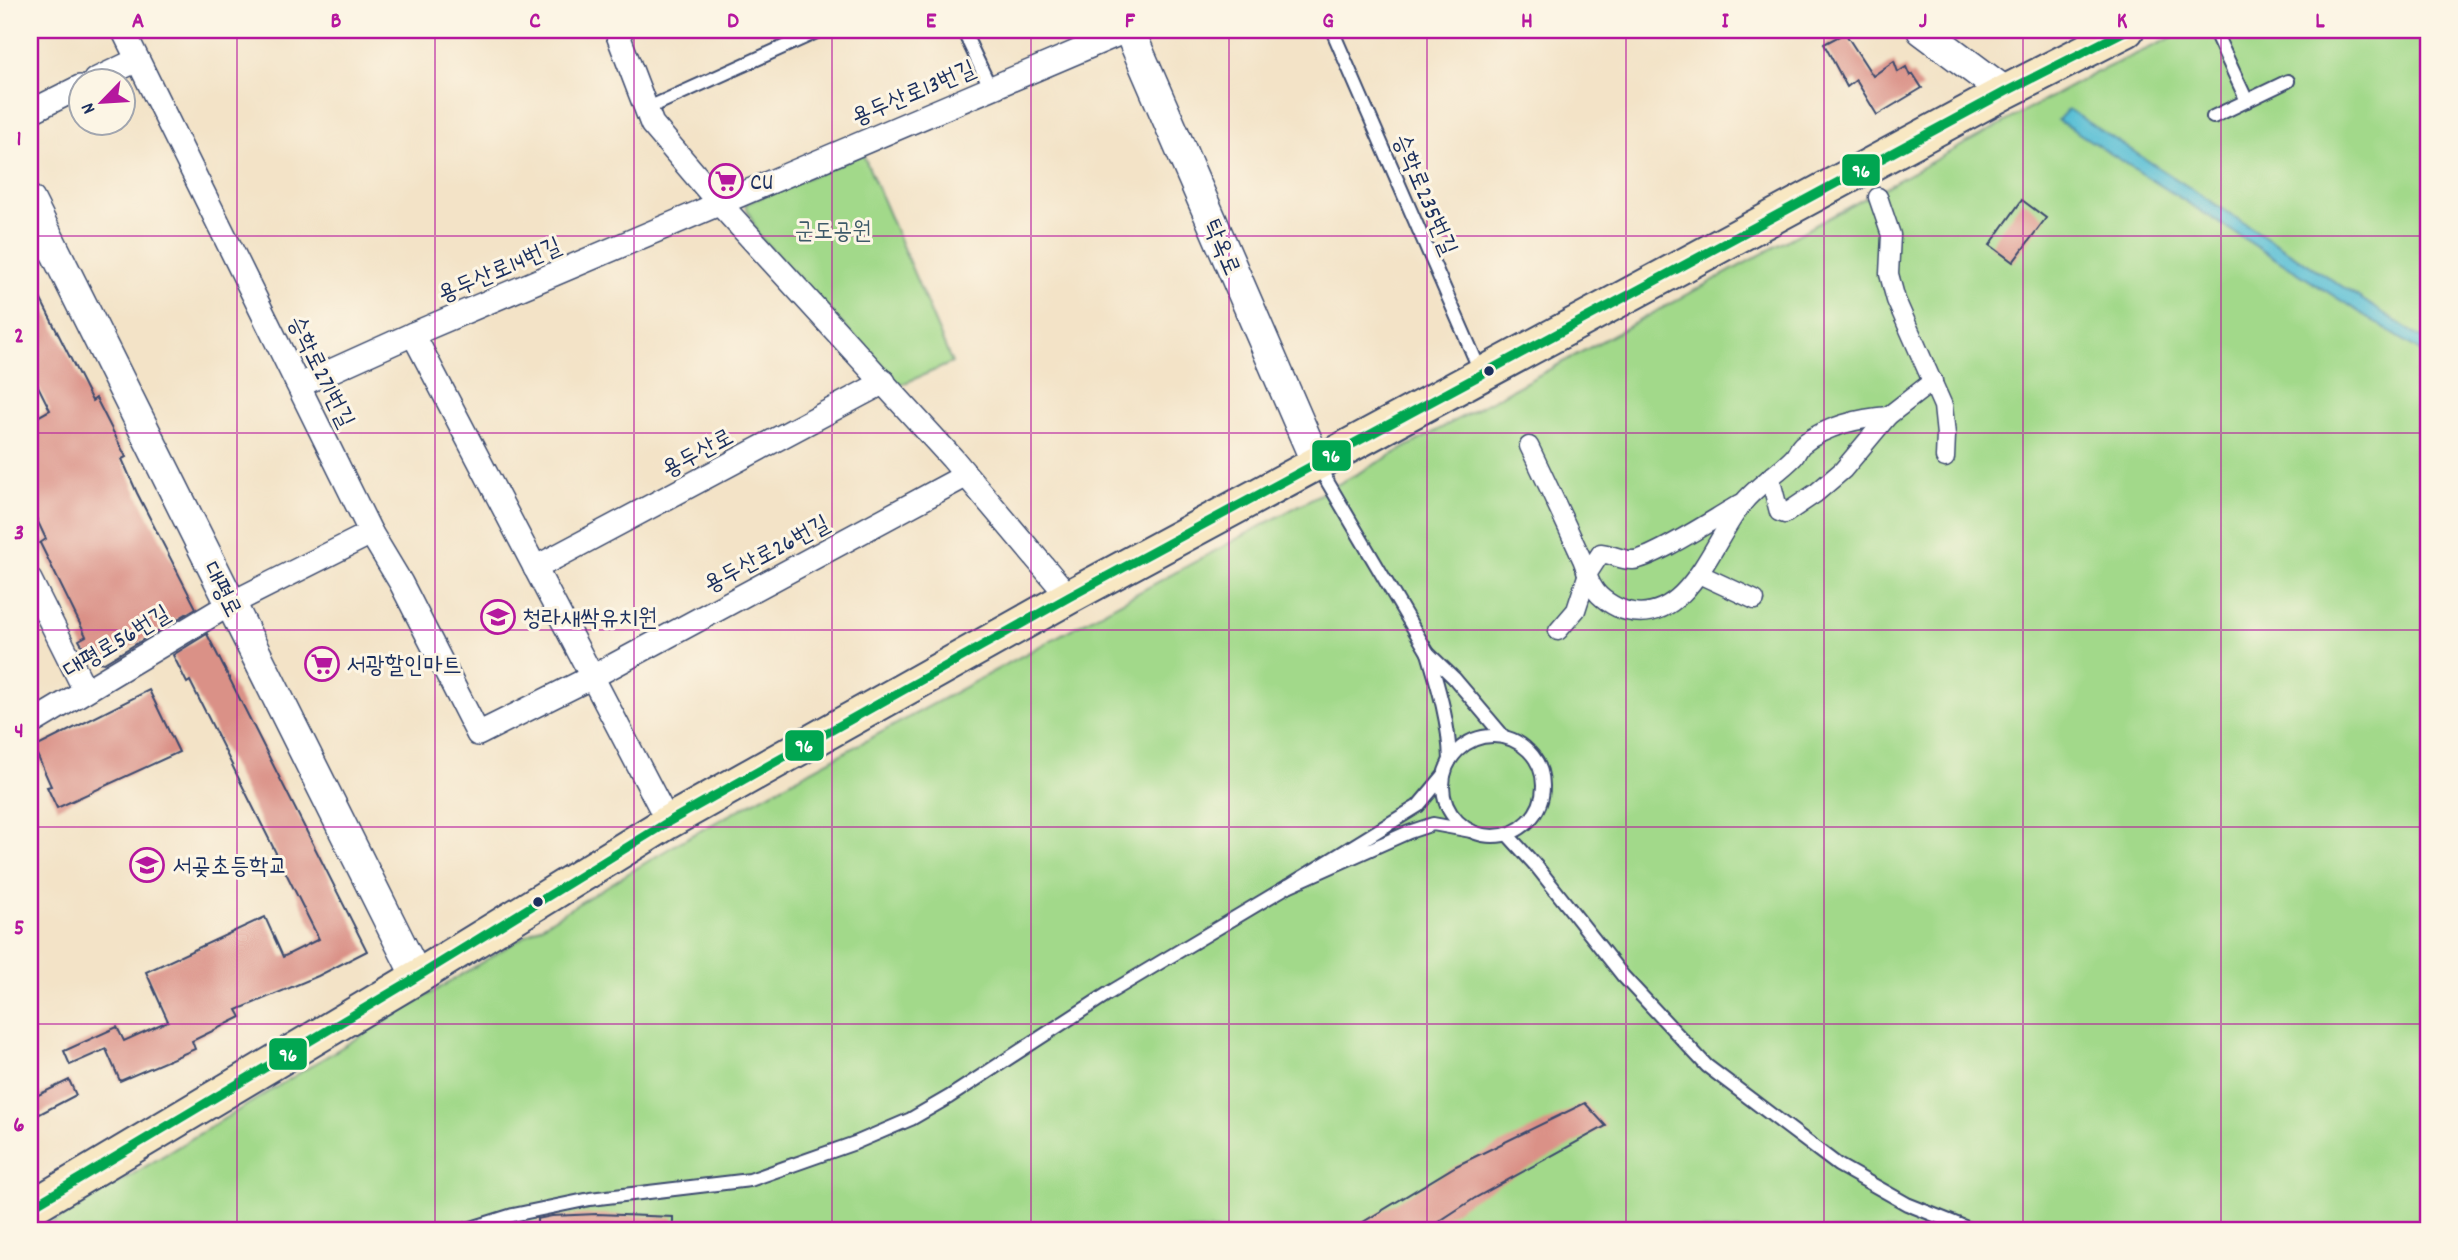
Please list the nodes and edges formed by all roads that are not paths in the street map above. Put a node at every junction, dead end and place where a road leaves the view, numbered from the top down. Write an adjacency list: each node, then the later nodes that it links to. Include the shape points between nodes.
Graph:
1 (123, 30): 10 (street, 승학로271번길)
2 (616, 30): 17 (street)
3 (821, 30): 17 (lane)
4 (963, 30): 13 (lane)
5 (1128, 30): 13 (street, 용두산로13번길); 31 (street, 탁옥로)
6 (1332, 30): 24 (lane, 승학로235번길)
7 (1922, 30): 14 (street)
8 (2127, 30): 14 (main road)
9 (2214, 30): 16 (lane)
10 (137, 61): 11 (street); 27 (street, 승학로271번길)
11 (126, 66)
12 (2288, 82): 16 (lane)
13 (990, 87): 22 (street, 용두산로13번길)
14 (2005, 92): 24 (main road)
15 (66, 94): 18 (street)
16 (2247, 101): 19 (lane)
17 (646, 109): 22 (street, via 652,124)
18 (30, 112)
19 (2213, 117)
20 (1878, 197): 25 (street, via 1891,235 1889,274 1896,300)
21 (30, 201): 42 (street, 대평로)
22 (720, 204): 23 (street, 용두산로14번길); 26 (street)
23 (413, 334): 27 (street, 용두산로14번길); 36 (street)
24 (1482, 375): 31 (main road)
25 (1933, 381): 28 (street); 30 (street, via 1943,406)
26 (884, 382): 32 (street); 36 (street, 용두산로)
27 (300, 385): 35 (street, 승학로271번길)
28 (1888, 416): 33 (street, via 1842,424 1802,444); 33 (street, via 1843,470 1785,514 1779,512)
29 (1529, 446): 37 (street)
30 (1945, 458)
31 (1317, 464): 40 (main road); 44 (lane)
32 (965, 476): 40 (street); 45 (street, 용두산로26번길)
33 (1770, 477): 34 (street)
34 (1743, 502): 37 (street, via 1636,560 1601,553); 38 (street)
35 (371, 533): 42 (street, 대평로56번길); 48 (street, 승학로271번길)
36 (535, 568): 45 (street)
37 (1588, 573): 38 (street, via 1601,598 1637,613 1666,606); 43 (street, via 1576,610)
38 (1699, 573): 41 (street)
39 (30, 580): 46 (street)
40 (1069, 597): 52 (main road)
41 (1755, 600)
42 (230, 604): 46 (street, 대평로56번길); 56 (street, 대평로)
43 (1558, 631)
44 (1428, 653): 49 (lane); 50 (lane, via 1444,704)
45 (592, 677): 48 (street, 용두산로26번길); 52 (street)
46 (85, 690): 47 (street, 대평로56번길)
47 (30, 724)
48 (478, 734)
49 (1504, 737): 50 (lane, via 1473,740); 54 (lane, via 1531,753 1543,783 1533,816)
50 (1450, 760): 51 (lane)
51 (1444, 775): 53 (lane, via 1447,806); 55 (lane, via 1418,806)
52 (668, 822): 56 (main road)
53 (1471, 831): 54 (lane, via 1488,836); 55 (lane, via 1433,824)
54 (1507, 834): 59 (lane, via 1623,976 1707,1066 1838,1165 1907,1204)
55 (1288, 887): 58 (lane, via 1109,993 949,1097 866,1138 750,1180 590,1199)
56 (417, 977): 57 (main road)
57 (30, 1208)
58 (465, 1230)
59 (1972, 1230)

